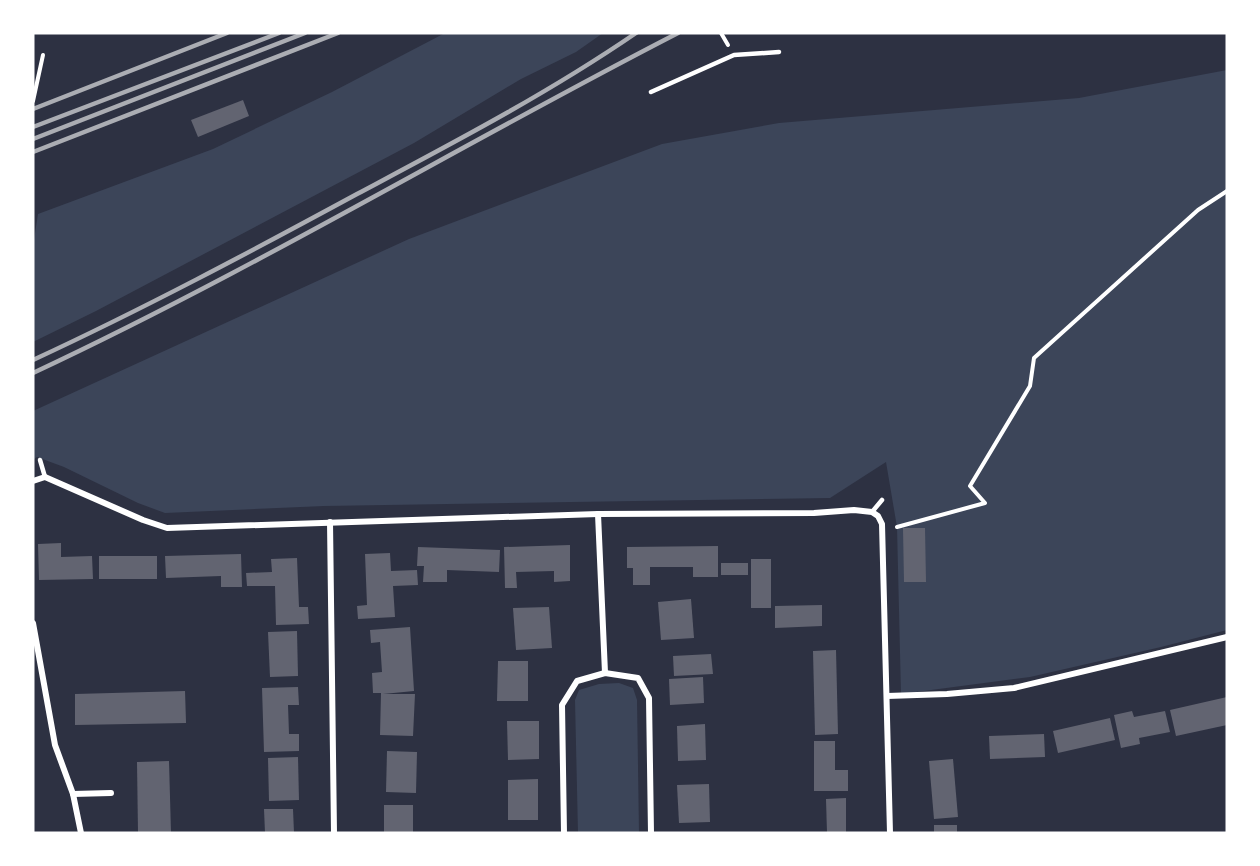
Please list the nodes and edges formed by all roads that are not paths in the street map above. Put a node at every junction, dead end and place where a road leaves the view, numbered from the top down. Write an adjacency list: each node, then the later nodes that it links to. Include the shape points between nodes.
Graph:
1 (779, 52): 2 (lane, via 734,55)
2 (651, 92)
3 (40, 460): 4 (lane)
4 (45, 477): 5 (street); 9 (street, via 167,528)
5 (33, 481)
6 (882, 500): 7 (lane)
7 (872, 512): 8 (street); 13 (street, via 882,524)
8 (598, 514): 9 (street); 12 (street)
9 (330, 522): 17 (street)
10 (33, 623): 15 (street, via 55,745)
11 (1227, 637): 13 (street, via 1014,688)
12 (605, 673): 18 (street, via 577,681 562,705); 19 (street, via 638,678 649,698)
13 (887, 696): 20 (street)
14 (111, 793): 15 (street)
15 (73, 794): 16 (street)
16 (81, 833)
17 (334, 833)
18 (564, 833)
19 (651, 833)
20 (890, 833)

